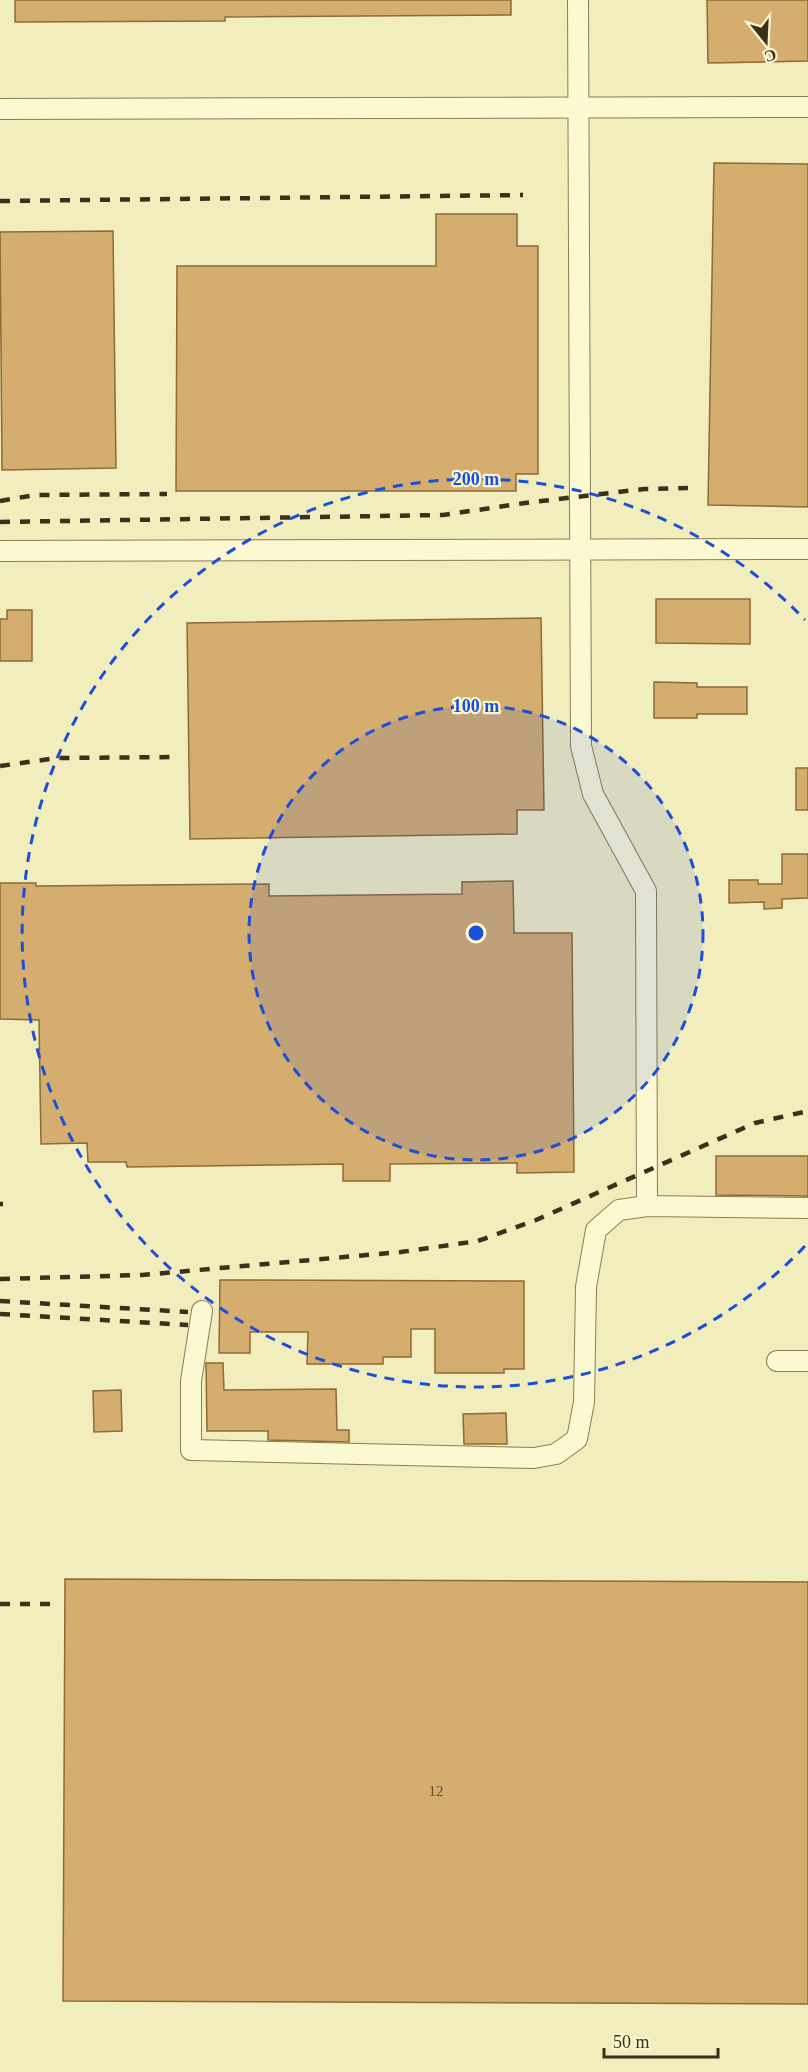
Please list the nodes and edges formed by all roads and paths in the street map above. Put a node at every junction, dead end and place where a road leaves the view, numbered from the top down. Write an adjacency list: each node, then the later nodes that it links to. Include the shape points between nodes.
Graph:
1 (578, 0): 2 (lane)
2 (579, 107): 3 (lane); 4 (lane); 5 (lane)
3 (808, 107)
4 (0, 109)
5 (581, 549): 6 (lane); 7 (lane); 8 (lane, via 581,746 593,794 646,891)
6 (808, 549)
7 (0, 551)
8 (647, 1206): 9 (lane); 10 (lane, via 620,1210 596,1230 586,1287 584,1402 577,1439 556,1454 534,1458 191,1450 191,1381)
9 (808, 1208)
10 (202, 1311)
11 (777, 1361): 12 (lane)
12 (808, 1361)

